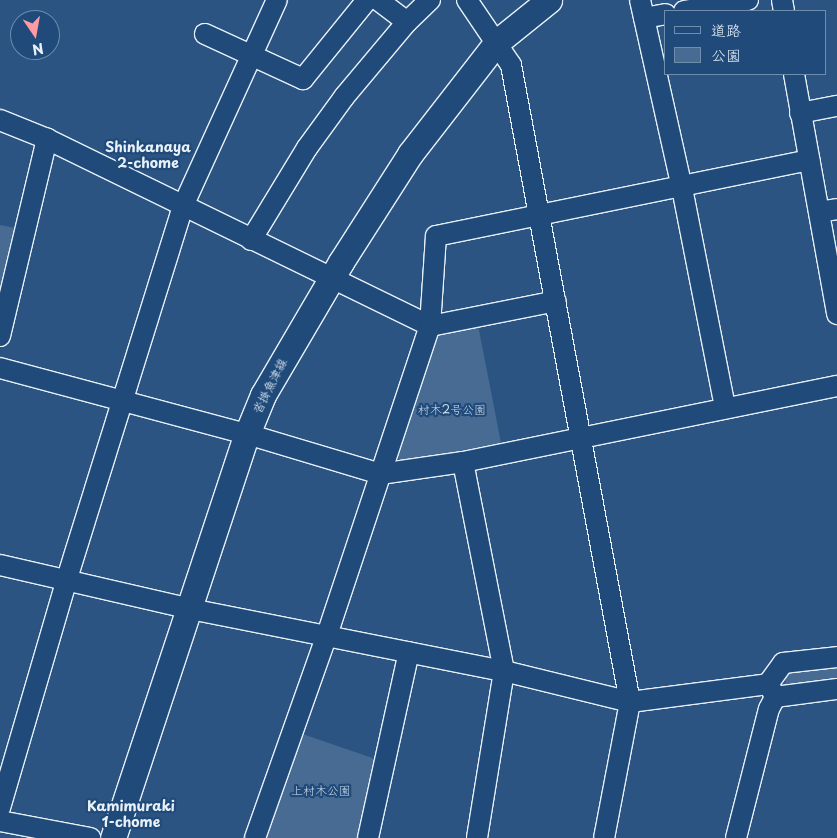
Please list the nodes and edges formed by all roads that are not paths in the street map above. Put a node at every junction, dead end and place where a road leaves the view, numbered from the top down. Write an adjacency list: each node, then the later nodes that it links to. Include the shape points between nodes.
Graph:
1 (277, 0): 14 (street)
2 (366, 0): 14 (street, via 303,79)
3 (378, 0): 11 (street)
4 (430, 0): 11 (street)
5 (467, 0): 13 (street)
6 (549, 0): 13 (main road, 沓掛魚津線)
7 (737, 1): 9 (street)
8 (642, 9): 10 (street); 21 (street)
9 (689, 10)
10 (664, 14)
11 (407, 22): 25 (street, via 344,97 307,148)
12 (205, 34): 14 (street)
13 (497, 42): 24 (street, via 511,65); 26 (main road, 沓掛魚津線, via 410,154)
14 (251, 56): 22 (street)
15 (794, 75): 17 (street)
16 (837, 106): 17 (street)
17 (800, 113): 20 (street)
18 (0, 120): 19 (street)
19 (47, 139): 22 (street); 30 (street)
20 (809, 160): 21 (street); 23 (street)
21 (682, 188): 24 (street); 34 (street)
22 (183, 206): 25 (street); 33 (street)
23 (828, 210): 28 (street)
24 (539, 215): 27 (street); 29 (street, via 436,236)
25 (252, 240): 26 (street)
26 (331, 278): 29 (street); 35 (main road, 沓掛魚津線, via 277,369)
27 (556, 301): 29 (street); 36 (street)
28 (837, 314)
29 (430, 326): 38 (street)
30 (0, 336)
31 (0, 368): 33 (street)
32 (837, 386): 34 (street)
33 (123, 403): 35 (street); 40 (street)
34 (725, 407): 36 (street)
35 (247, 434): 38 (street); 41 (main road, 沓掛魚津線)
36 (581, 435): 37 (street); 48 (street)
37 (463, 462): 38 (street); 45 (street)
38 (380, 474): 42 (street)
39 (0, 565): 40 (street)
40 (68, 582): 41 (street); 49 (street)
41 (190, 609): 42 (street); 52 (main road, 沓掛魚津線)
42 (328, 635): 43 (street); 53 (street)
43 (409, 652): 45 (street); 54 (street)
44 (837, 657): 47 (street, via 783,664)
45 (504, 671): 48 (street); 55 (street)
46 (837, 689): 47 (street)
47 (772, 690): 48 (street); 57 (street)
48 (630, 702): 56 (street)
49 (0, 808)
50 (0, 821): 51 (street)
51 (90, 838)
52 (113, 838)
53 (254, 838)
54 (368, 838)
55 (477, 838)
56 (604, 838)
57 (736, 838)

